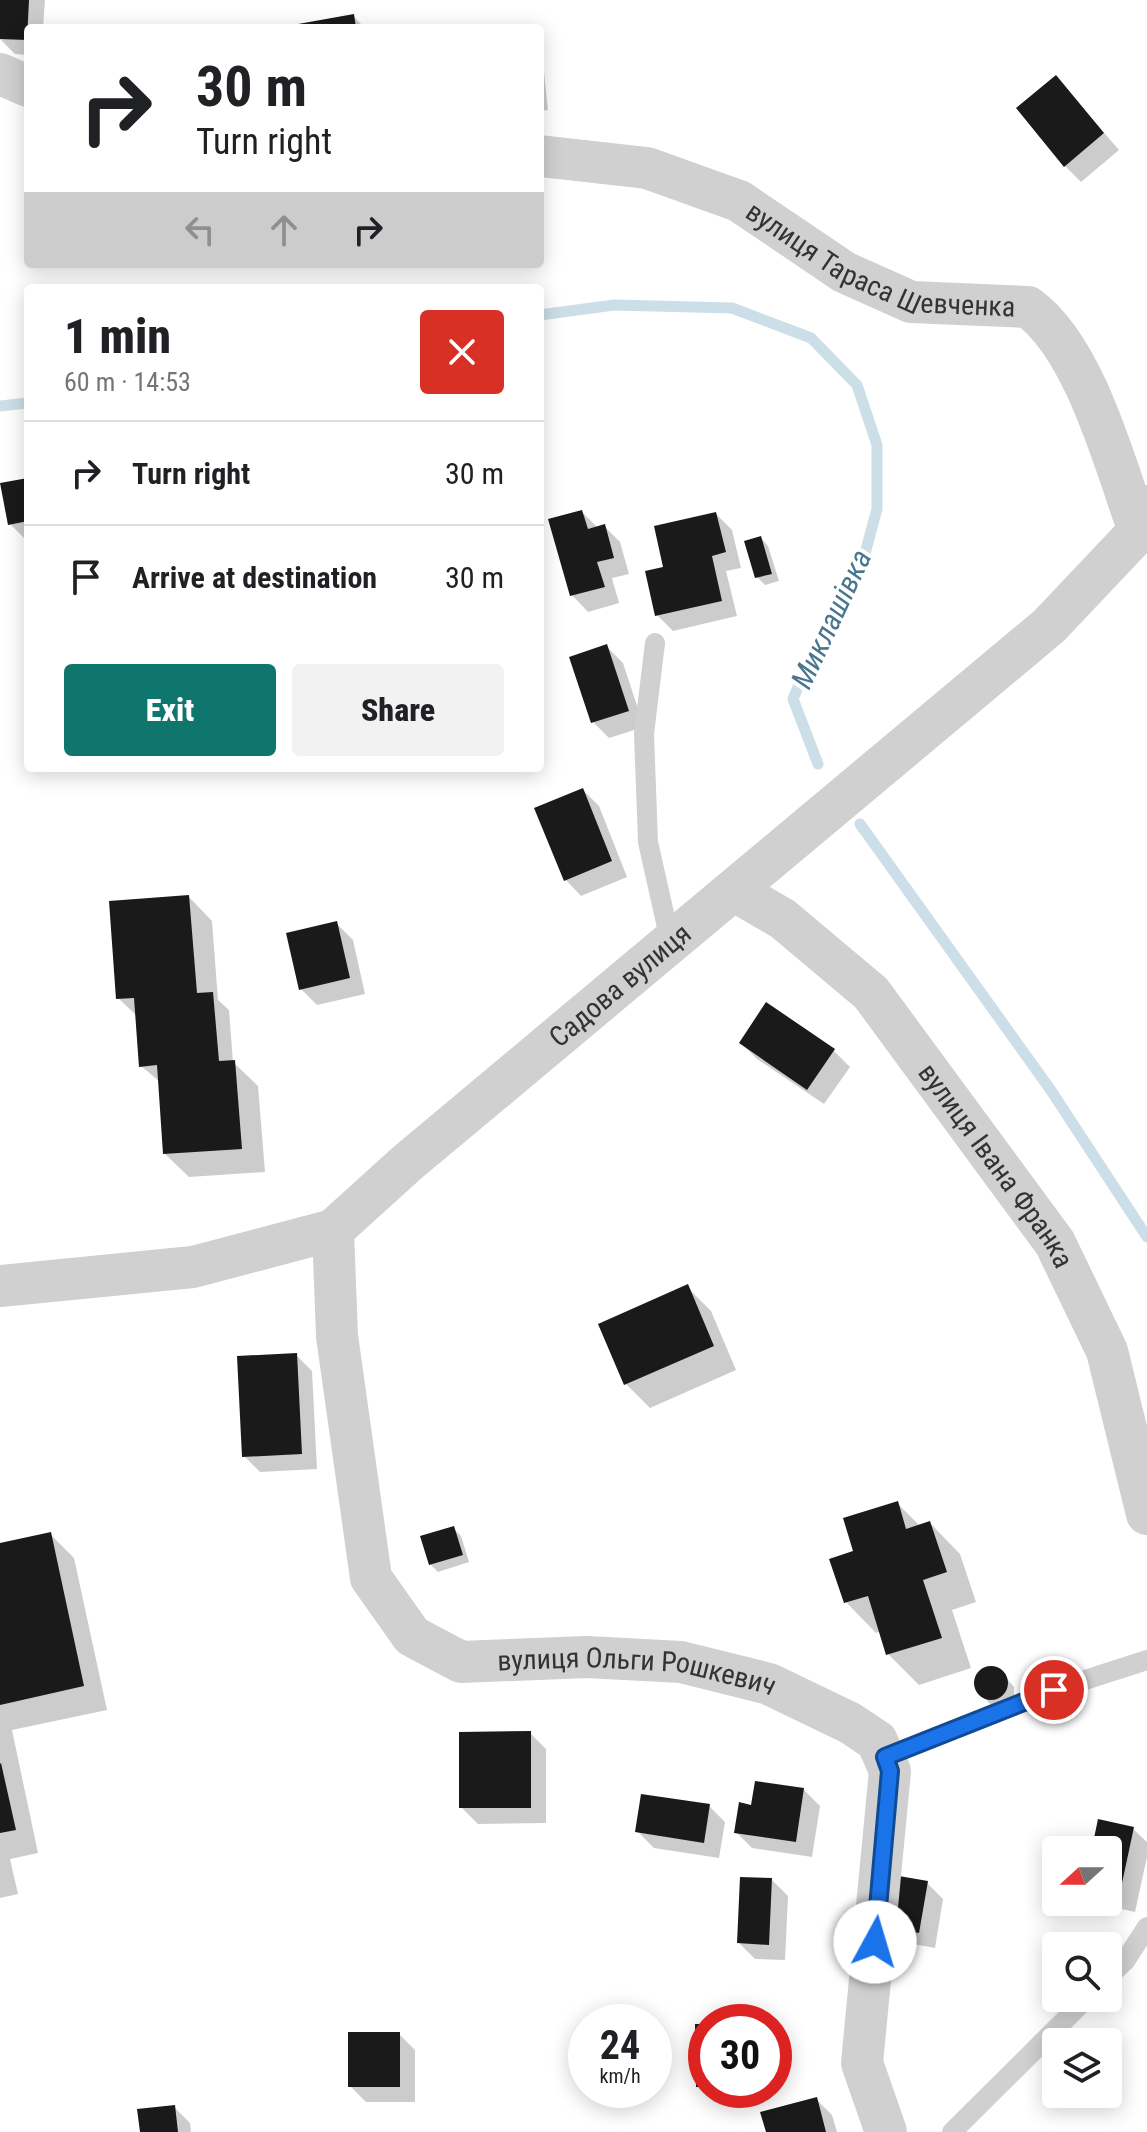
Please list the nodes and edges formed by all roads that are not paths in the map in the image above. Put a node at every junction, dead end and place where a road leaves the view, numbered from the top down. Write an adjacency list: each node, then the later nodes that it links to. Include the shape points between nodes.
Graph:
1 (0, 74): 2 (street)
2 (24, 84)
3 (544, 156): 4 (street, вулиця Тараса Шевченка, via 647,168 739,201 844,272 911,302 1028,307 1067,353)
4 (1144, 522): 6 (street, Садова вулиця, via 1049,626)
5 (655, 643): 7 (lane, via 644,734 648,842)
6 (735, 891): 7 (street, Садова вулиця); 10 (street, вулиця Івана Франка, via 783,919 871,993 1055,1243 1107,1351)
7 (671, 945): 8 (street, Садова вулиця)
8 (333, 1230): 9 (street, Садова вулиця, via 193,1267); 12 (street, вулиця Ольги Рошкевич, via 337,1336 371,1578 412,1636 461,1662 587,1657 681,1662 769,1684 850,1723 877,1741)
9 (0, 1286)
10 (1147, 1514)
11 (1147, 1660): 12 (lane, via 1054,1690)
12 (885, 1757): 18 (street, via 890,1771 862,2063)
13 (1147, 1927): 15 (lane)
14 (1147, 1945): 15 (lane)
15 (1125, 1961): 16 (lane)
16 (1122, 1964)
17 (1073, 2012): 19 (lane)
18 (886, 2132)
19 (952, 2132)

